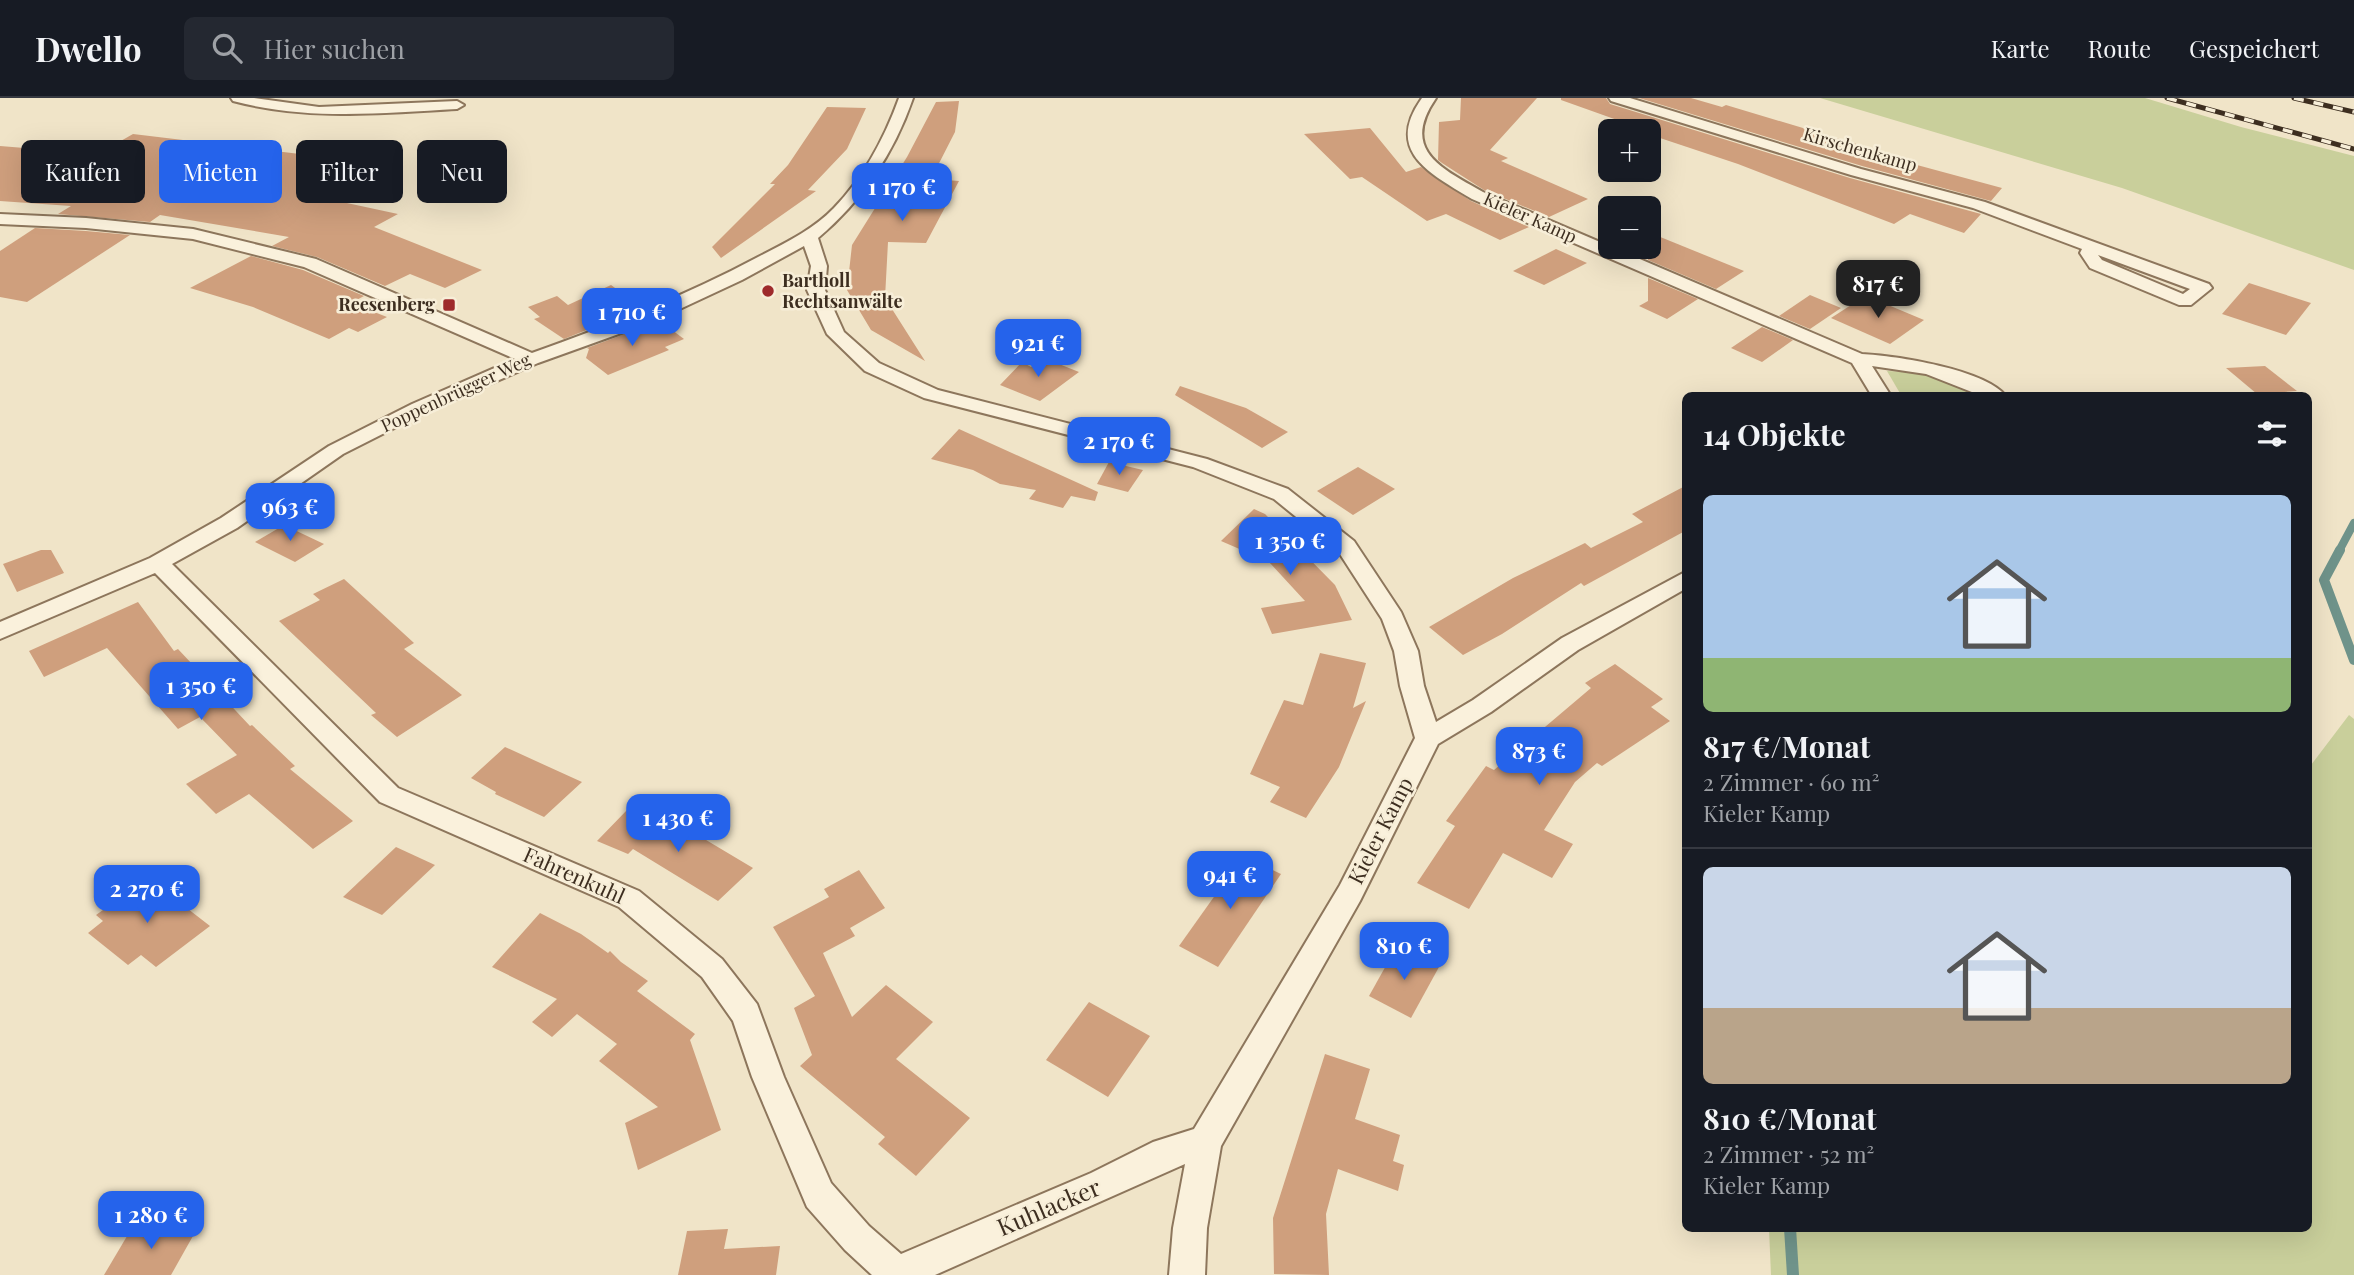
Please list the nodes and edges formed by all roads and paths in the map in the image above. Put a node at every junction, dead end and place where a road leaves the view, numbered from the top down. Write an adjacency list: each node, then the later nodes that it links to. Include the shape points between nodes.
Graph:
1 (238, 98): 5 (street, via 297,111)
2 (906, 98): 7 (street, Poppenbrügger Weg, via 894,131 868,173 840,211)
3 (1429, 98): 10 (street, Kieler Kamp, via 1417,114 1412,135 1428,162 1459,185)
4 (1616, 98): 8 (street, Kirschenkamp, via 1979,205)
5 (457, 105)
6 (0, 219): 9 (street, via 192,234 310,264)
7 (809, 237): 9 (street, Poppenbrügger Weg, via 646,318); 16 (street, via 819,266 816,290 836,334 872,367 931,394 1212,467 1281,494 1346,546 1393,618)
8 (2091, 246): 8 (street, Kirschenkamp, via 2191,283 2203,288 2185,301 2095,264 2088,253)
9 (531, 359): 13 (street, Poppenbrügger Weg, via 337,450 229,523)
10 (1859, 359): 11 (street); 12 (street, Kieler Kamp, via 1938,370)
11 (1880, 392)
12 (1990, 392)
13 (158, 563): 15 (street, Poppenbrügger Weg); 18 (street, Fahrenkuhl, via 389,795 629,899 712,968 746,1014 819,1195)
14 (1682, 581): 16 (street, via 1570,644)
15 (0, 631)
16 (1428, 738): 17 (street, Kieler Kamp, via 1350,893)
17 (1205, 1142): 18 (street, Kuhlacker, via 1165,1153 1103,1185); 19 (street, Kieler Kamp)
18 (895, 1274)
19 (1187, 1275)

